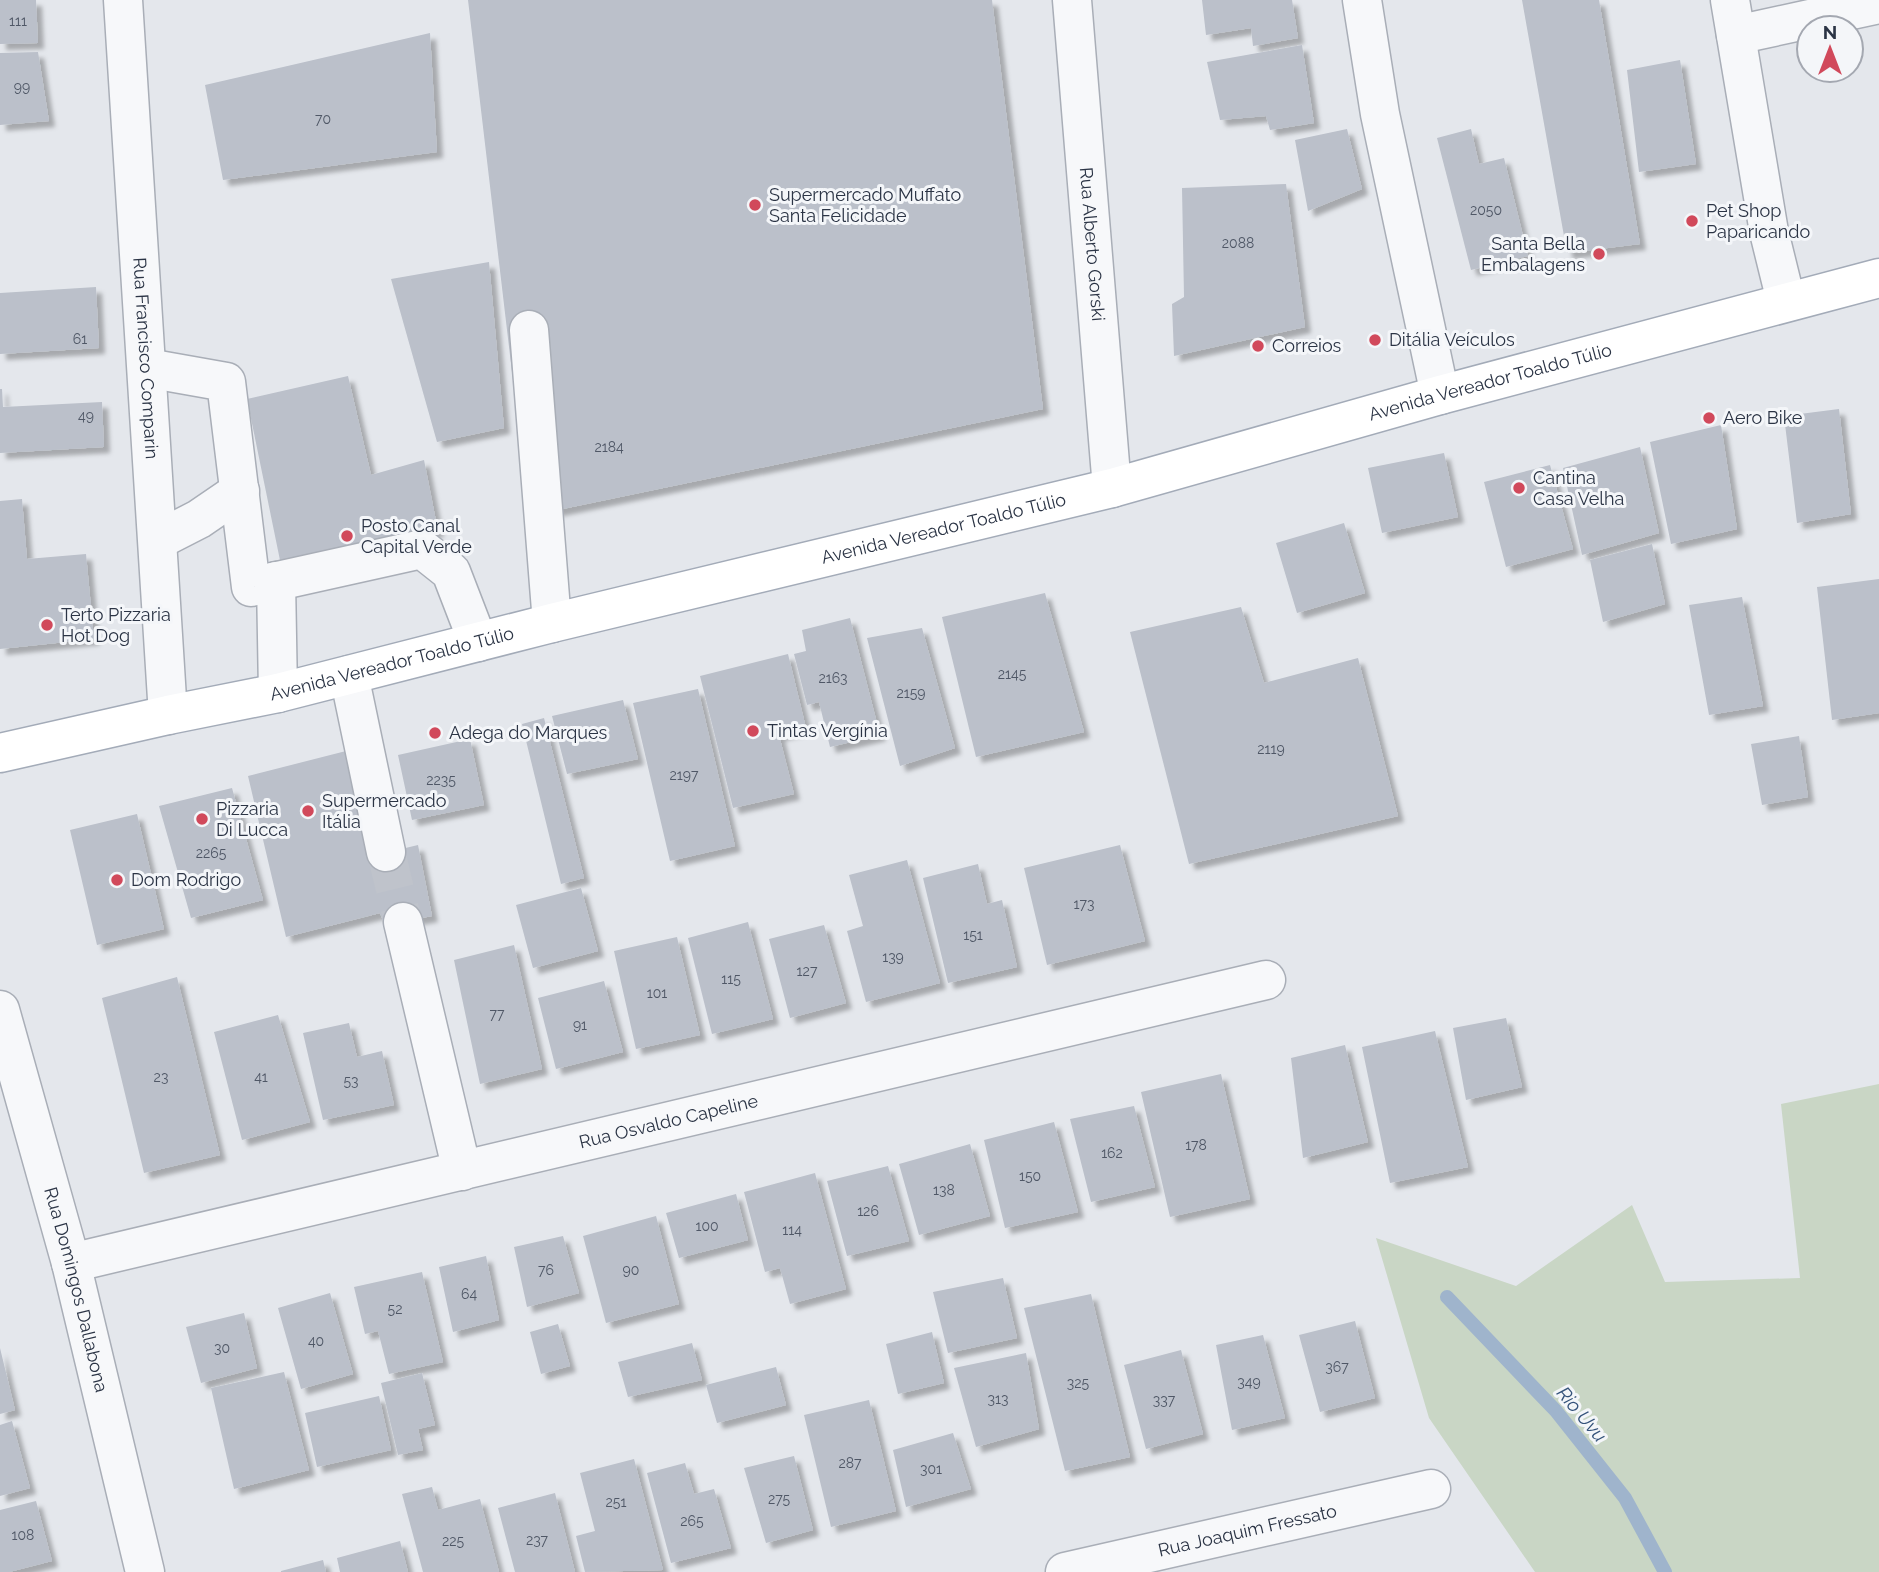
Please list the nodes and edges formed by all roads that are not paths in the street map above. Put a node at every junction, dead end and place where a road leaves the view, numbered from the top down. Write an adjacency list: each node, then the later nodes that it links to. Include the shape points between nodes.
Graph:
1 (123, 0): 9 (street, Rua Francisco Comparin)
2 (1072, 0): 11 (street, Rua Alberto Gorski)
3 (1362, 0): 10 (street, via 1380,114)
4 (1879, 4): 5 (street)
5 (1733, 17): 7 (street, via 1769,232)
6 (1879, 278): 7 (main road, Avenida Vereador Toaldo Túlio)
7 (1786, 301): 10 (main road, Avenida Vereador Toaldo Túlio)
8 (528, 330): 15 (street)
9 (147, 368): 12 (street, via 226,382); 13 (street, Rua Francisco Comparin)
10 (1440, 395): 11 (main road, Avenida Vereador Toaldo Túlio)
11 (1112, 488): 15 (main road, Avenida Vereador Toaldo Túlio)
12 (240, 491): 13 (street); 14 (street, via 251,587)
13 (158, 540): 19 (street, Rua Francisco Comparin)
14 (276, 581): 16 (street, via 422,549 452,572); 18 (street)
15 (552, 623): 16 (main road, Avenida Vereador Toaldo Túlio)
16 (478, 642): 17 (main road, Avenida Vereador Toaldo Túlio)
17 (349, 675): 18 (main road, Avenida Vereador Toaldo Túlio); 21 (street)
18 (278, 693): 19 (main road, Avenida Vereador Toaldo Túlio)
19 (168, 715): 20 (main road, Avenida Vereador Toaldo Túlio)
20 (0, 753)
21 (386, 852)
22 (403, 922): 25 (street)
23 (1266, 981): 25 (street, Rua Osvaldo Capeline)
24 (0, 1010): 26 (street, Rua Domingos Dallabona)
25 (462, 1171): 26 (street, Rua Osvaldo Capeline)
26 (71, 1263): 29 (street, Rua Domingos Dallabona)
27 (1431, 1489): 28 (street, Rua Joaquim Fressato)
28 (1184, 1558): 30 (street, Rua Joaquim Fressato)
29 (145, 1572)
30 (1065, 1572)

